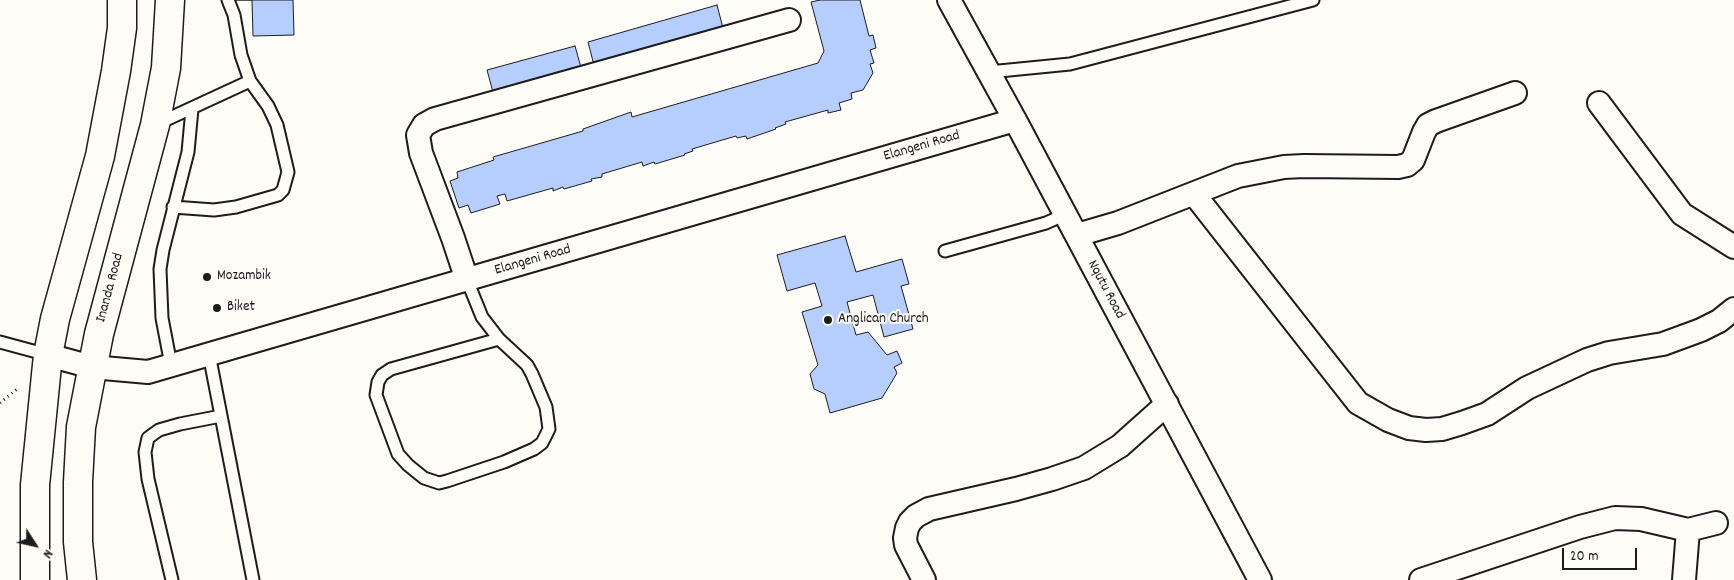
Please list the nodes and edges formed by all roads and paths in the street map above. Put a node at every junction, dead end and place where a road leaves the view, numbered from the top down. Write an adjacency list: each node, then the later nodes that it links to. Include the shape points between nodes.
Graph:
1 (122, 0): 25 (main road, via 116,71 100,156 54,319)
2 (170, 0): 13 (main road, Inanda Road, via 166,68)
3 (228, 0): 8 (lane)
4 (949, 0): 7 (street, Nqutu Road)
5 (1313, 0): 7 (lane, via 1070,64)
6 (789, 20): 20 (street, via 435,119 424,125 418,135 421,153)
7 (989, 72): 12 (street, Nqutu Road)
8 (250, 81): 11 (lane); 15 (lane, via 268,106 277,126 288,172 283,190 236,207 206,210)
9 (1515, 93): 14 (street, via 1428,126 1413,160 1398,168 1284,167 1238,176)
10 (1599, 103): 18 (street, via 1682,214)
11 (192, 109): 13 (lane); 15 (lane, via 188,152)
12 (1016, 120): 16 (street, Nqutu Road); 20 (street, Elangeni Road)
13 (155, 125): 27 (main road, Inanda Road)
14 (1194, 194): 17 (street); 21 (street, via 1358,403 1409,428 1442,429 1462,424 1587,360 1663,344 1701,330)
15 (173, 206): 26 (lane, via 160,269 162,318)
16 (1066, 214): 17 (street, Nqutu Road); 19 (lane, via 1046,223)
17 (1077, 235): 30 (street, Nqutu Road)
18 (1734, 247)
19 (945, 251)
20 (466, 280): 22 (lane, via 482,317); 24 (street, Elangeni Road)
21 (1734, 309)
22 (499, 339): 22 (lane, via 527,365 532,374 546,407 548,434 534,449 504,462 439,483 424,478 398,454 376,395 378,382 391,369)
23 (0, 342): 25 (lane)
24 (209, 354): 26 (street, Elangeni Road); 31 (lane)
25 (48, 355): 27 (street, Elangeni Road); 34 (main road, via 35,485)
26 (172, 365): 27 (street, Elangeni Road, via 148,372)
27 (92, 367): 35 (main road, Inanda Road, via 81,427 78,482)
28 (17, 389): 29 (path)
29 (0, 403)
30 (1167, 404): 38 (street, via 1120,446 1084,468 1016,490 929,509 916,516 910,522 905,538); 39 (street, Nqutu Road)
31 (221, 416): 36 (lane, via 158,430 148,438 145,452 148,479); 37 (lane)
32 (1716, 523): 33 (street)
33 (1688, 530): 40 (street, via 1641,519 1615,518); 41 (street)
34 (35, 580)
35 (82, 580)
36 (172, 580)
37 (253, 580)
38 (924, 580)
39 (1260, 580)
40 (1421, 580)
41 (1684, 580)

